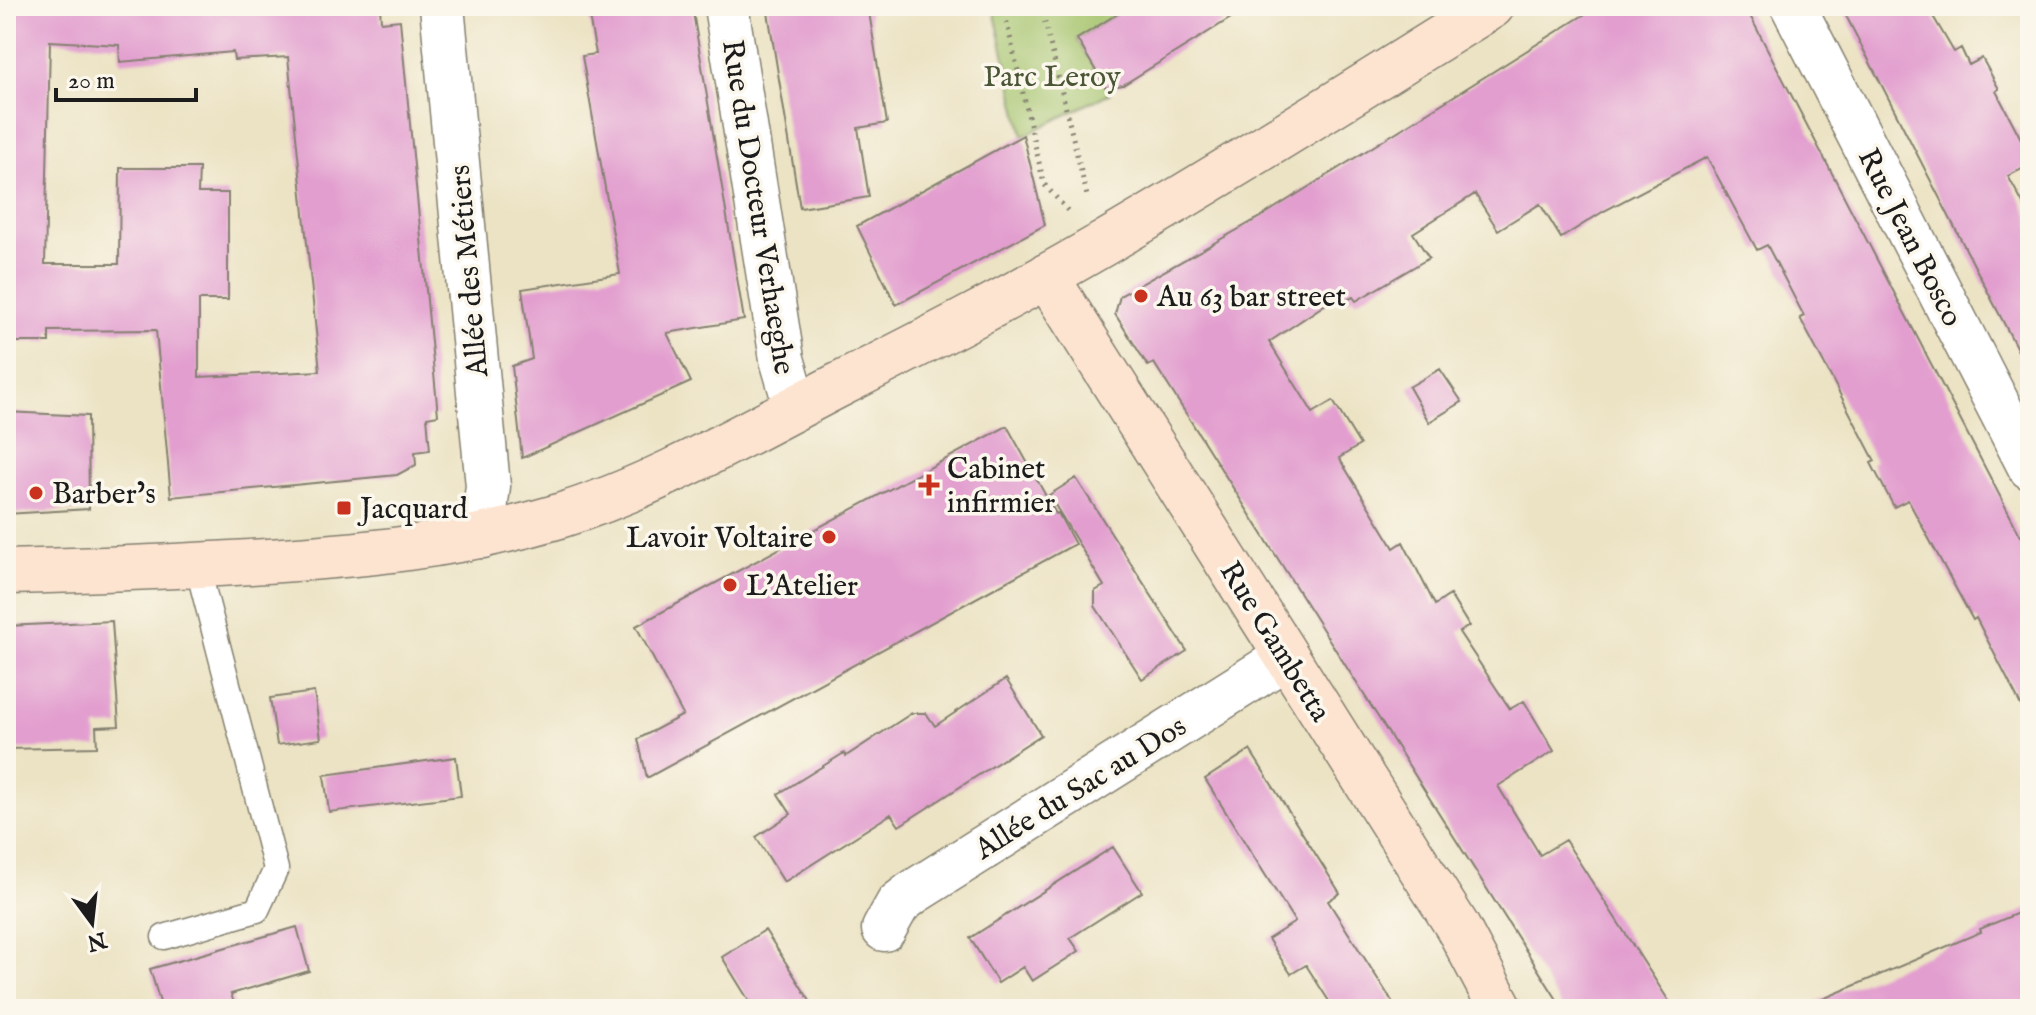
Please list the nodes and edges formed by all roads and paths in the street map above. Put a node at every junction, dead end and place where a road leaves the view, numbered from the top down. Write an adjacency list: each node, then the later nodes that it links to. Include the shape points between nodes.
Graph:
1 (442, 6): 11 (street, Allée des Métiers, via 488,486)
2 (726, 6): 9 (street, Rue du Docteur Verhaeghe, via 782,359)
3 (1003, 6): 7 (path, via 1044,184)
4 (1041, 6): 7 (path)
5 (1492, 6): 7 (street)
6 (1793, 6): 10 (street, Rue Jean Bosco)
7 (1099, 246): 8 (street)
8 (1046, 276): 9 (street); 14 (street, Rue Gambetta)
9 (796, 407): 11 (street, via 629,490)
10 (2030, 467)
11 (482, 536): 12 (street, via 350,557)
12 (197, 565): 13 (street); 16 (lane, via 276,869 257,910)
13 (6, 572)
14 (1286, 657): 15 (street, Allée du Sac au Dos, via 912,893 898,904); 17 (street, Rue Gambetta, via 1457,926)
15 (884, 929)
16 (164, 937)
17 (1501, 1009)

